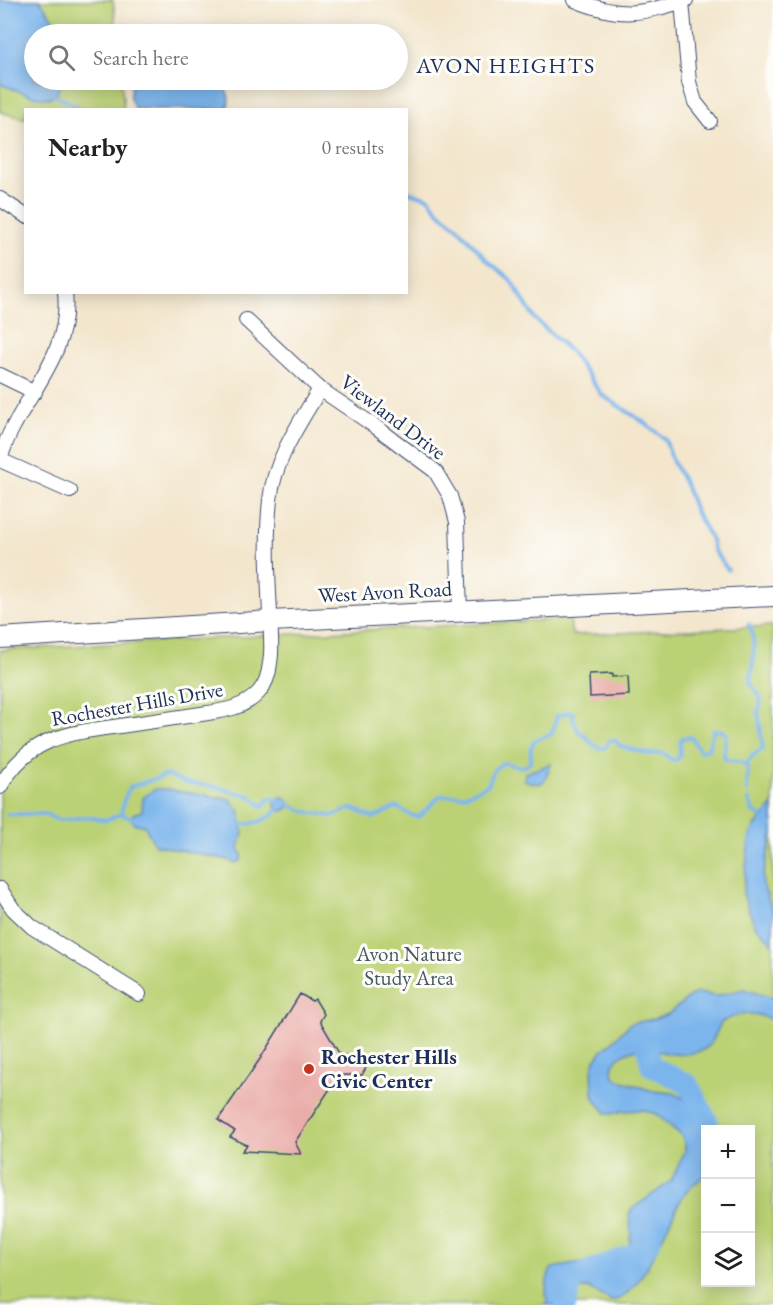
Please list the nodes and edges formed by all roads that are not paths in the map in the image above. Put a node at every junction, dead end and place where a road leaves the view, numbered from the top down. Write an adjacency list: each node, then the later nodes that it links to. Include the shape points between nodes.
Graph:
1 (575, 0): 2 (street, via 608,12 642,13)
2 (684, 1): 3 (street, via 689,82 695,102)
3 (710, 121)
4 (0, 199): 5 (street)
5 (24, 215)
6 (65, 294): 10 (street, via 65,318 58,349)
7 (246, 320): 9 (street, Viewland Drive)
8 (0, 375): 10 (street)
9 (320, 389): 14 (street, Viewland Drive, via 435,471 450,496 457,522); 15 (street, Rochester Hills Drive, via 276,471 270,498)
10 (35, 392): 11 (street, via 9,434)
11 (0, 460): 12 (street)
12 (70, 491)
13 (773, 596): 14 (street, West Avon Road)
14 (460, 612): 15 (street, West Avon Road)
15 (270, 621): 16 (street, West Avon Road); 17 (street, Rochester Hills Drive, via 268,674 262,688 248,701 226,710 53,739 20,760)
16 (0, 638)
17 (0, 786)
18 (0, 889): 19 (street, via 32,927)
19 (139, 994)

